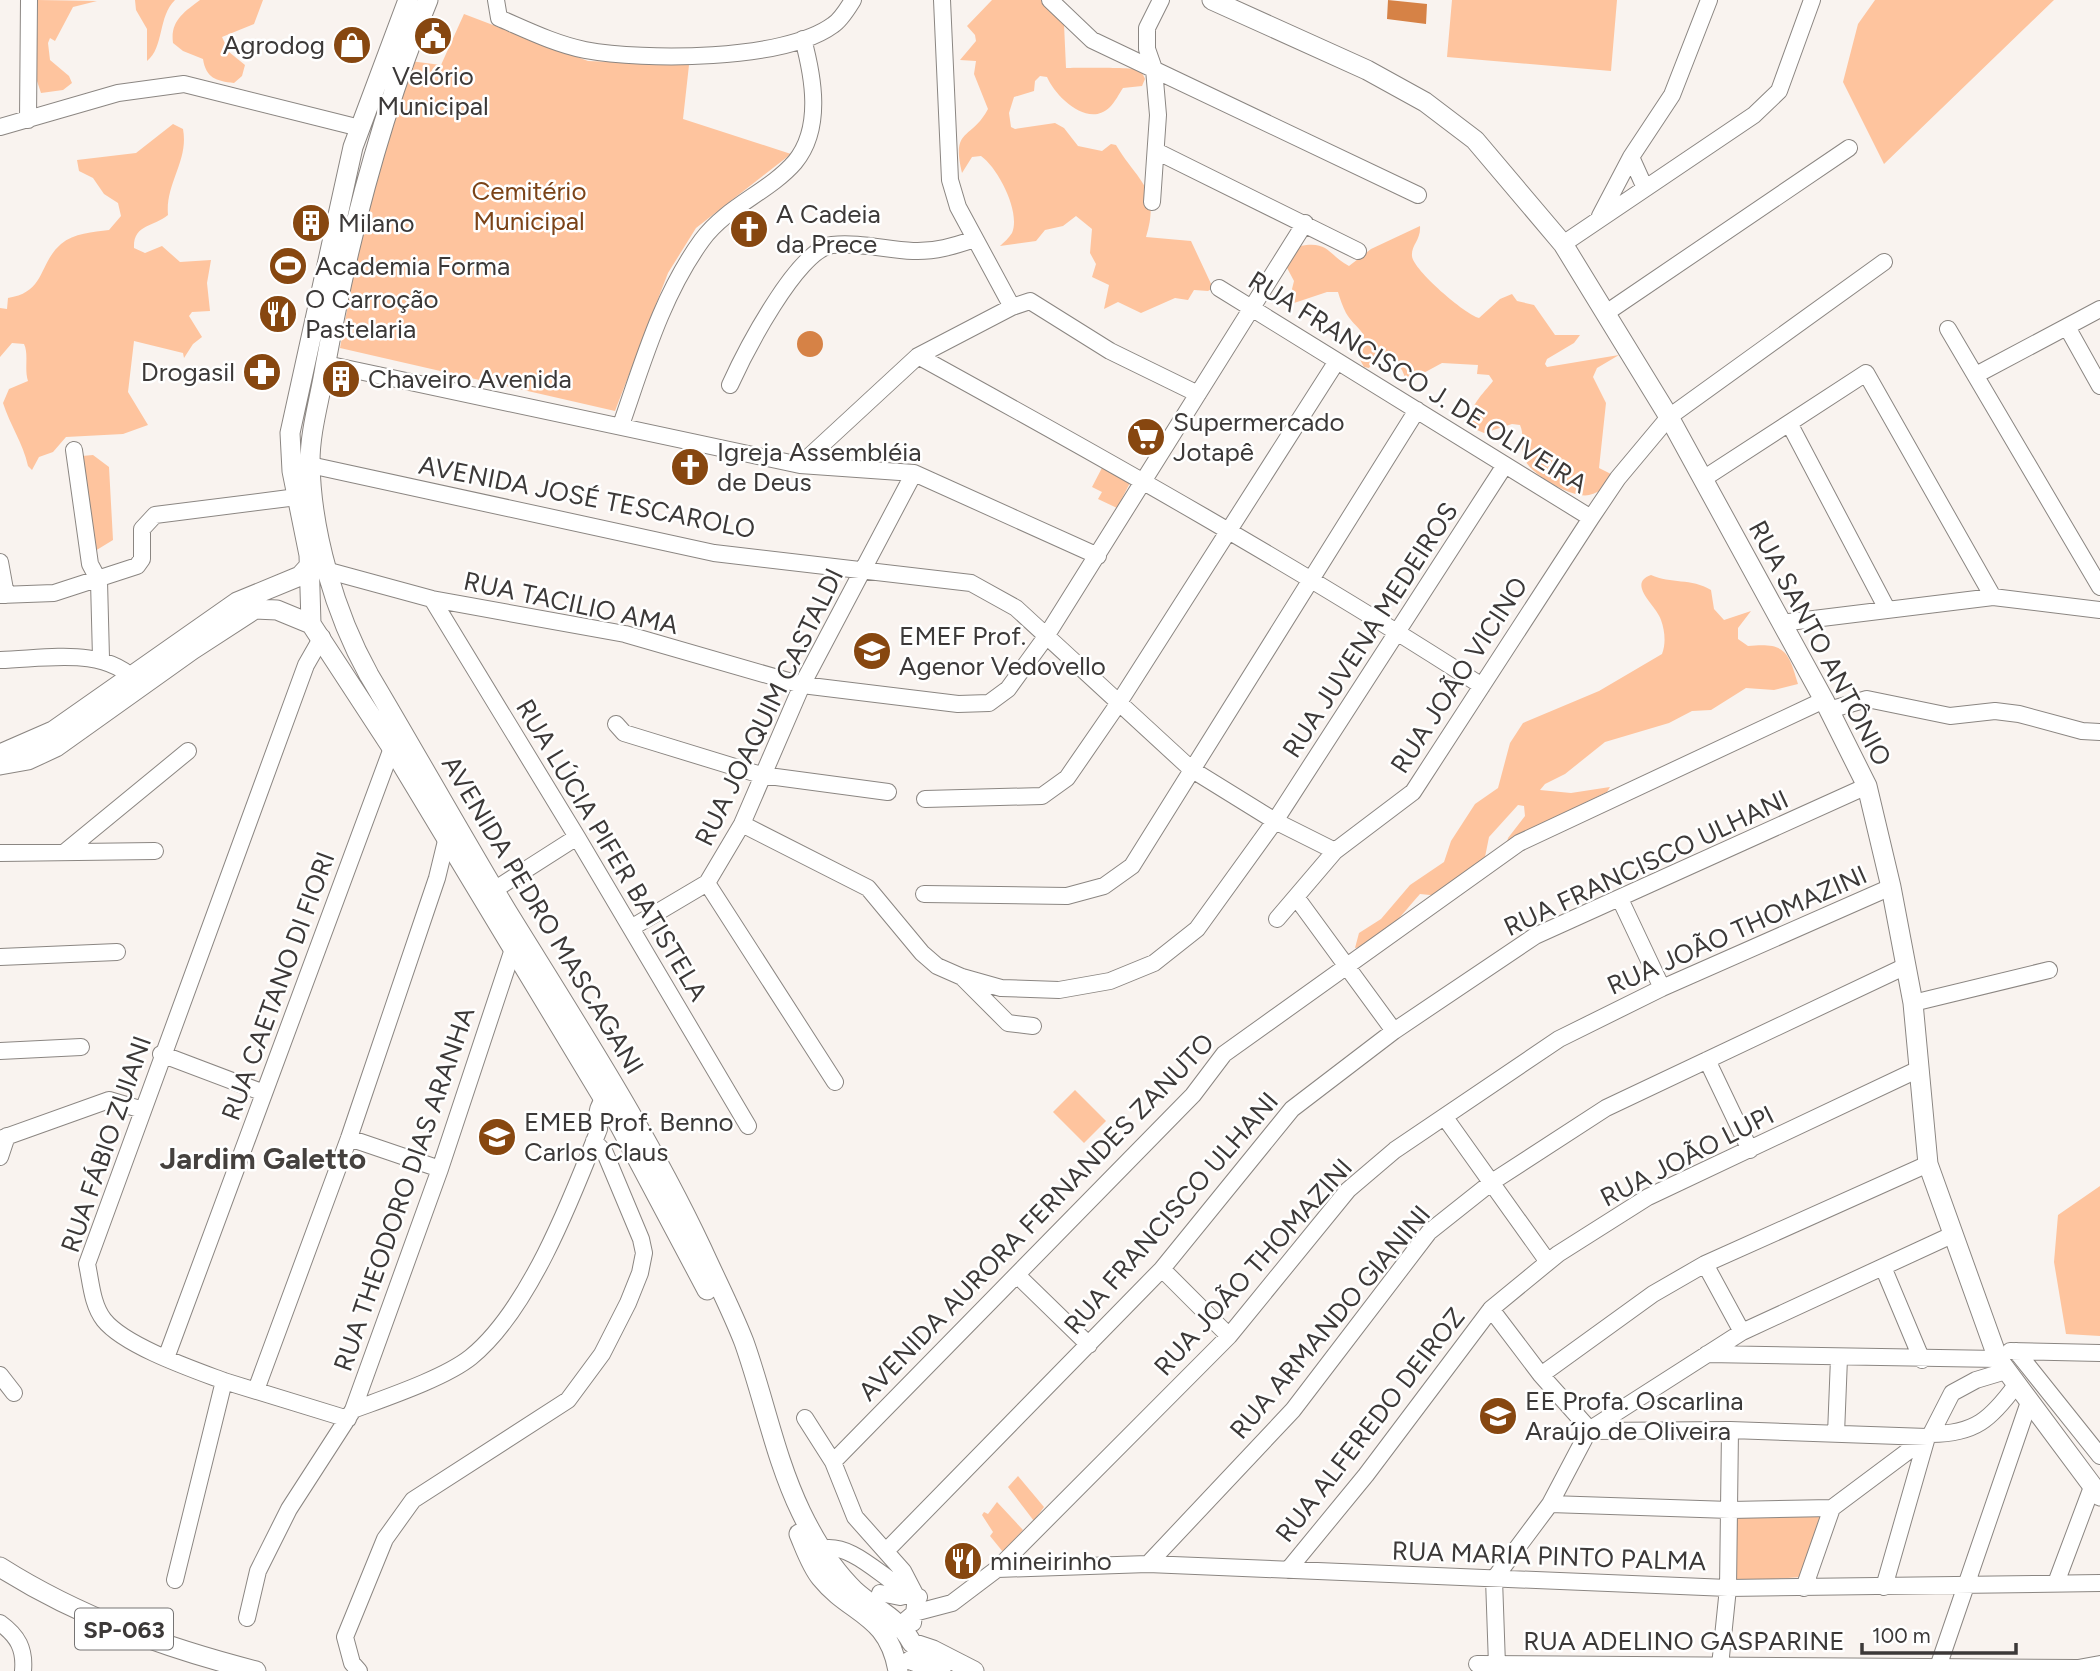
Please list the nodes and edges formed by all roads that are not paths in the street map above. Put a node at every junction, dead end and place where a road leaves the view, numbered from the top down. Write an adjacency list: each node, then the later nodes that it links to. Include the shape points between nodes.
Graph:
1 (29, 0): 14 (street)
2 (408, 0): 16 (main road)
3 (428, 0): 30 (main road, AVENIDA PEDRO MASCAGANI, via 374,147)
4 (496, 0): 12 (street, via 499,18 586,50 736,53)
5 (853, 0): 12 (street, via 834,25)
6 (942, 0): 25 (street, via 950,180)
7 (1050, 0): 13 (street, via 1092,40)
8 (1161, 0): 13 (street, via 1147,28 1147,49)
9 (1212, 0): 26 (main road, RUA SANTO ANTÔNIO, via 1367,70 1425,102 1475,140)
10 (1709, 0): 19 (street, via 1672,95)
11 (1812, 0): 20 (street, via 1779,91 1754,115)
12 (803, 39): 51 (street, via 813,73 814,103 796,161 736,205 697,247 679,275)
13 (1154, 69): 18 (street); 21 (street)
14 (28, 120): 15 (street); 16 (street, via 118,93 184,84)
15 (0, 127)
16 (360, 128): 28 (main road)
17 (1849, 148): 37 (street)
18 (1156, 151): 22 (street); 24 (street)
19 (1631, 157): 20 (street); 23 (street)
20 (1645, 188): 23 (street)
21 (1418, 195)
22 (1152, 202)
23 (1599, 217): 26 (street)
24 (1305, 223): 27 (street); 35 (street, RUA TACILIO AMA)
25 (975, 239): 34 (street); 45 (street, via 942,250 831,245 816,252 748,344)
26 (1563, 244): 37 (main road, RUA SANTO ANTÔNIO)
27 (1358, 251)
28 (327, 260): 30 (main road, via 331,266); 32 (main road)
29 (1884, 262): 49 (street, RUA JOÃO VICINO)
30 (346, 267): 33 (main road, AVENIDA PEDRO MASCAGANI)
31 (1219, 288): 35 (street, RUA FRANCISCO J. DE OLIVEIRA)
32 (317, 298): 33 (main road); 40 (main road)
33 (338, 302): 43 (main road, AVENIDA PEDRO MASCAGANI)
34 (1012, 307): 41 (street); 47 (street, via 1030,301 1110,351)
35 (1252, 308): 42 (street, RUA FRANCISCO J. DE OLIVEIRA); 47 (street, RUA TACILIO AMA)
36 (2100, 309): 38 (street)
37 (1606, 313): 49 (main road, RUA SANTO ANTÔNIO)
38 (2067, 327): 44 (street); 46 (street)
39 (1948, 328): 44 (street)
40 (308, 347): 43 (main road); 59 (main road, via 290,433)
41 (918, 356): 54 (street); 58 (street)
42 (1337, 361): 48 (street, RUA FRANCISCO J. DE OLIVEIRA); 61 (street)
43 (326, 364): 51 (street); 53 (main road, AVENIDA PEDRO MASCAGANI)
44 (1976, 376): 69 (street)
45 (730, 385)
46 (2100, 386)
47 (1198, 394): 58 (street, RUA TACILIO AMA)
48 (1417, 410): 55 (street, RUA FRANCISCO J. DE OLIVEIRA); 67 (street)
49 (1670, 417): 57 (main road, RUA SANTO ANTÔNIO); 60 (street, RUA JOÃO VICINO)
50 (1789, 423): 57 (street); 72 (street, via 1866,373); 74 (street)
51 (621, 425): 54 (street)
52 (74, 450): 68 (street, via 90,564)
53 (310, 465): 65 (street, AVENIDA JOSÉ TESCAROLO, via 715,553); 66 (main road, AVENIDA PEDRO MASCAGANI)
54 (800, 465): 56 (street)
55 (1505, 465): 60 (street, RUA FRANCISCO J. DE OLIVEIRA); 78 (street, RUA JUVENA MEDEIROS)
56 (914, 473): 62 (street); 65 (street, RUA JOAQUIM CASTALDI)
57 (1703, 479): 76 (main road, RUA SANTO ANTÔNIO)
58 (1144, 480): 61 (street); 62 (street, RUA TACILIO AMA)
59 (297, 497): 64 (main road); 68 (street, via 155,515 142,529 142,559 137,566)
60 (1591, 518): 84 (street, RUA JOÃO VICINO)
61 (1227, 533): 67 (street); 85 (street)
62 (1098, 556): 79 (street, RUA TACILIO AMA)
63 (0, 562): 70 (street)
64 (310, 565): 77 (main road); 82 (main road, via 300,576 237,602)
65 (865, 569): 79 (street, AVENIDA JOSÉ TESCAROLO, via 971,583 1016,608); 83 (street, RUA JOAQUIM CASTALDI)
66 (329, 571): 71 (main road, AVENIDA PEDRO MASCAGANI); 73 (street, RUA TACILIO AMA)
67 (1312, 578): 78 (street); 93 (street)
68 (99, 581): 70 (street, via 54,593); 80 (street)
69 (2100, 587)
70 (3, 595)
71 (334, 597): 77 (main road, via 336,612); 110 (main road, AVENIDA PEDRO MASCAGANI, via 351,642)
72 (1993, 597): 74 (street); 75 (street)
73 (432, 599): 83 (street, RUA TACILIO AMA, via 625,634); 100 (street, RUA LÚCIA PIFER BATISTELA)
74 (1887, 609): 76 (street)
75 (2100, 611)
76 (1781, 623): 86 (main road, RUA SANTO ANTÔNIO)
77 (317, 630): 82 (main road, via 277,610 255,610); 89 (main road, AVENIDA PEDRO MASCAGANI); 131 (street, RUA FÁBIO ZUIANI)
78 (1399, 632): 84 (street); 98 (street, RUA JUVENA MEDEIROS)
79 (1045, 638): 83 (street, RUA TACILIO AMA, via 1008,689 989,703 958,704); 85 (street)
80 (100, 658): 81 (street); 82 (street)
81 (0, 660)
82 (135, 680): 91 (main road, via 53,731); 92 (main road, via 56,747 28,760)
83 (802, 685): 94 (street, RUA JOAQUIM CASTALDI)
84 (1482, 686): 103 (street, RUA JOÃO VICINO, via 1413,792)
85 (1118, 704): 93 (street); 97 (street, via 1067,778 1042,796)
86 (1826, 705): 88 (street, AVENIDA AURORA FERNANDES ZANUTO, via 1867,699 1951,716 1995,711); 95 (main road, RUA SANTO ANTÔNIO); 119 (street, AVENIDA AURORA FERNANDES ZANUTO, via 1519,842)
87 (616, 724): 94 (street, via 624,733)
88 (2100, 732)
89 (392, 748): 101 (main road, AVENIDA PEDRO MASCAGANI); 135 (street, RUA CAETANO DI FIORI)
90 (188, 751): 104 (street)
91 (0, 754)
92 (0, 765)
93 (1191, 769): 98 (street); 111 (street, via 1132,866 1104,886 1068,896)
94 (761, 775): 96 (street); 99 (street, RUA JOAQUIM CASTALDI)
95 (1867, 786): 109 (main road, RUA SANTO ANTÔNIO); 113 (street, RUA FRANCISCO ULHANI)
96 (888, 792)
97 (925, 799)
98 (1275, 821): 103 (street); 123 (street, RUA JUVENA MEDEIROS, via 1197,929 1154,963 1110,982 1059,990 1001,988)
99 (742, 824): 108 (street, RUA JOAQUIM CASTALDI); 123 (street, via 868,888 922,953)
100 (578, 837): 110 (street); 115 (street, RUA LÚCIA PIFER BATISTELA)
101 (446, 841): 106 (main road, AVENIDA PEDRO MASCAGANI); 107 (street)
102 (155, 851): 104 (street)
103 (1335, 851): 112 (street, RUA JOÃO VICINO)
104 (65, 852): 105 (street)
105 (0, 853)
106 (462, 868): 107 (street); 117 (main road, AVENIDA PEDRO MASCAGANI)
107 (438, 878): 143 (street)
108 (707, 883): 115 (street, RUA JOAQUIM CASTALDI); 134 (street)
109 (1891, 887): 120 (main road, RUA SANTO ANTÔNIO); 125 (street, RUA JOÃO THOMAZINI)
110 (494, 890): 136 (main road, AVENIDA PEDRO MASCAGANI)
111 (924, 894)
112 (1296, 897): 114 (street, RUA JOÃO VICINO); 119 (street)
113 (1620, 899): 125 (street); 128 (street, RUA FRANCISCO ULHANI, via 1535,936)
114 (1276, 919)
115 (631, 928): 140 (street, RUA LÚCIA PIFER BATISTELA)
116 (117, 952): 118 (street)
117 (512, 953): 122 (main road, AVENIDA PEDRO MASCAGANI); 124 (street, RUA THEODORO DIAS ARANHA)
118 (0, 957)
119 (1347, 966): 128 (street); 154 (street, AVENIDA AURORA FERNANDES ZANUTO, via 1224,1054 1193,1095)
120 (1906, 966): 126 (main road, RUA SANTO ANTÔNIO); 132 (street, RUA ARMANDO GIANINI)
121 (2049, 970): 126 (street)
122 (526, 975): 124 (street); 136 (main road, AVENIDA PEDRO MASCAGANI)
123 (962, 977): 127 (street, via 1008,1023)
124 (501, 983): 147 (street, RUA THEODORO DIAS ARANHA)
125 (1662, 988): 138 (street, RUA JOÃO THOMAZINI, via 1559,1039)
126 (1913, 1003): 133 (main road, RUA SANTO ANTÔNIO)
127 (1033, 1026)
128 (1394, 1031): 153 (street, RUA FRANCISCO ULHANI, via 1292,1109)
129 (81, 1047): 130 (street)
130 (0, 1051)
131 (162, 1054): 135 (street); 137 (street, RUA FÁBIO ZUIANI)
132 (1707, 1060): 144 (street); 148 (street, RUA ARMANDO GIANINI, via 1606,1108)
133 (1919, 1069): 144 (street, RUA JOÃO LUPI); 146 (main road, RUA SANTO ANTÔNIO)
134 (835, 1082)
135 (264, 1093): 162 (street, RUA CAETANO DI FIORI)
136 (610, 1096): 139 (main road, AVENIDA PEDRO MASCAGANI); 141 (street, via 596,1118)
137 (143, 1110): 142 (street, via 109,1100); 162 (street, RUA FÁBIO ZUIANI, via 88,1264 94,1299 104,1320)
138 (1446, 1119): 148 (street); 157 (street, RUA JOÃO THOMAZINI, via 1395,1150 1348,1190)
139 (626, 1122): 141 (street); 187 (main road, AVENIDA PEDRO MASCAGANI, via 701,1247 744,1342 776,1448)
140 (748, 1126)
141 (596, 1135): 172 (street, via 560,1224 524,1290 491,1334 470,1357); 213 (street, via 641,1240 640,1273 628,1303 602,1354 568,1400 413,1500 384,1539 345,1637)
142 (4, 1138): 145 (street)
143 (349, 1138): 147 (street); 170 (street)
144 (1750, 1150): 150 (street, RUA JOÃO LUPI, via 1648,1197)
145 (0, 1157)
146 (1928, 1164): 149 (main road, RUA SANTO ANTÔNIO); 151 (street)
147 (440, 1169): 169 (street, RUA THEODORO DIAS ARANHA)
148 (1492, 1182): 150 (street); 188 (street, RUA ARMANDO GIANINI, via 1429,1232 1293,1410)
149 (1952, 1235): 152 (street); 165 (main road, RUA SANTO ANTÔNIO)
150 (1548, 1262): 155 (street, RUA JOÃO LUPI)
151 (1705, 1264): 156 (street); 167 (street, via 1654,1294)
152 (1883, 1267): 156 (street); 164 (street)
153 (1162, 1269): 157 (street); 158 (street, RUA FRANCISCO ULHANI)
154 (1017, 1275): 158 (street); 181 (street, AVENIDA AURORA FERNANDES ZANUTO)
155 (1491, 1310): 167 (street); 191 (street, RUA ALFEREDO DEIROZ)
156 (1742, 1332): 161 (street)
157 (1229, 1336): 190 (street, RUA JOÃO THOMAZINI)
158 (1089, 1345): 186 (street, RUA FRANCISCO ULHANI)
159 (2016, 1351): 160 (street); 165 (street); 180 (street)
160 (2100, 1353)
161 (1707, 1354): 163 (street); 176 (street)
162 (166, 1358): 168 (street, RUA FÁBIO ZUIANI)
163 (1839, 1358): 164 (street); 178 (street)
164 (1922, 1360): 165 (street)
165 (2003, 1366): 173 (main road, RUA SANTO ANTÔNIO); 179 (street, via 1952,1393); 179 (street, via 1997,1411 1981,1424 1954,1434)
166 (0, 1375): 171 (street)
167 (1541, 1375): 176 (street)
168 (224, 1381): 170 (street, RUA FÁBIO ZUIANI); 193 (street)
169 (363, 1385): 172 (street); 174 (street, RUA THEODORO DIAS ARANHA)
170 (256, 1390): 174 (street, RUA FÁBIO ZUIANI)
171 (14, 1392)
172 (382, 1399): 174 (street)
173 (2029, 1402): 182 (main road, RUA SANTO ANTÔNIO); 196 (street)
174 (351, 1415): 201 (street, RUA THEODORO DIAS ARANHA, via 258,1571)
175 (805, 1418): 181 (street)
176 (1589, 1430): 177 (street); 183 (street)
177 (1730, 1430): 178 (street); 185 (street)
178 (1836, 1434): 179 (street)
179 (1929, 1436): 184 (street); 197 (street)
180 (2100, 1456)
181 (833, 1462): 186 (street, via 856,1517)
182 (2096, 1491): 194 (street)
183 (1550, 1504): 185 (street); 192 (street)
184 (1832, 1508): 185 (street); 199 (street)
185 (1730, 1510): 198 (street)
186 (886, 1551): 204 (street, via 903,1571)
187 (818, 1557): 202 (main road, AVENIDA PEDRO MASCAGANI, via 821,1578); 204 (main road, AVENIDA PEDRO MASCAGANI); 204 (street, via 833,1546 855,1556)
188 (1148, 1564): 190 (street, RUA MARIA PINTO PALMA); 191 (street, RUA MARIA PINTO PALMA)
189 (0, 1567): 212 (main road, SP-063, via 86,1614 181,1652)
190 (997, 1569): 204 (street, RUA JOÃO THOMAZINI)
191 (1288, 1570): 192 (street, RUA MARIA PINTO PALMA)
192 (1494, 1579): 198 (street, RUA MARIA PINTO PALMA); 208 (street)
193 (175, 1580)
194 (2056, 1583): 195 (street, RUA MARIA PINTO PALMA); 196 (street, RUA MARIA PINTO PALMA)
195 (2100, 1583)
196 (1965, 1585): 197 (street, RUA MARIA PINTO PALMA); 209 (street)
197 (1884, 1587): 199 (street, RUA MARIA PINTO PALMA)
198 (1728, 1588): 199 (street, RUA MARIA PINTO PALMA); 207 (street)
199 (1804, 1588)
200 (880, 1593): 204 (street, via 900,1597)
201 (247, 1618)
202 (873, 1621): 204 (main road); 204 (main road, AVENIDA PEDRO MASCAGANI, via 887,1637)
203 (0, 1623): 211 (street, via 19,1641)
204 (908, 1637): 214 (main road, AVENIDA PEDRO MASCAGANI); 215 (main road, AVENIDA PEDRO MASCAGANI)
205 (1477, 1664): 208 (street, RUA ADELINO GASPARINE)
206 (2100, 1664): 209 (street, RUA ADELINO GASPARINE, via 2078,1668)
207 (1720, 1666): 208 (street, RUA ADELINO GASPARINE); 210 (street, RUA ADELINO GASPARINE)
208 (1508, 1667)
209 (1938, 1667): 210 (street, RUA ADELINO GASPARINE)
210 (1870, 1669)
211 (23, 1671)
212 (256, 1671)
213 (359, 1671)
214 (941, 1671)
215 (974, 1671)

